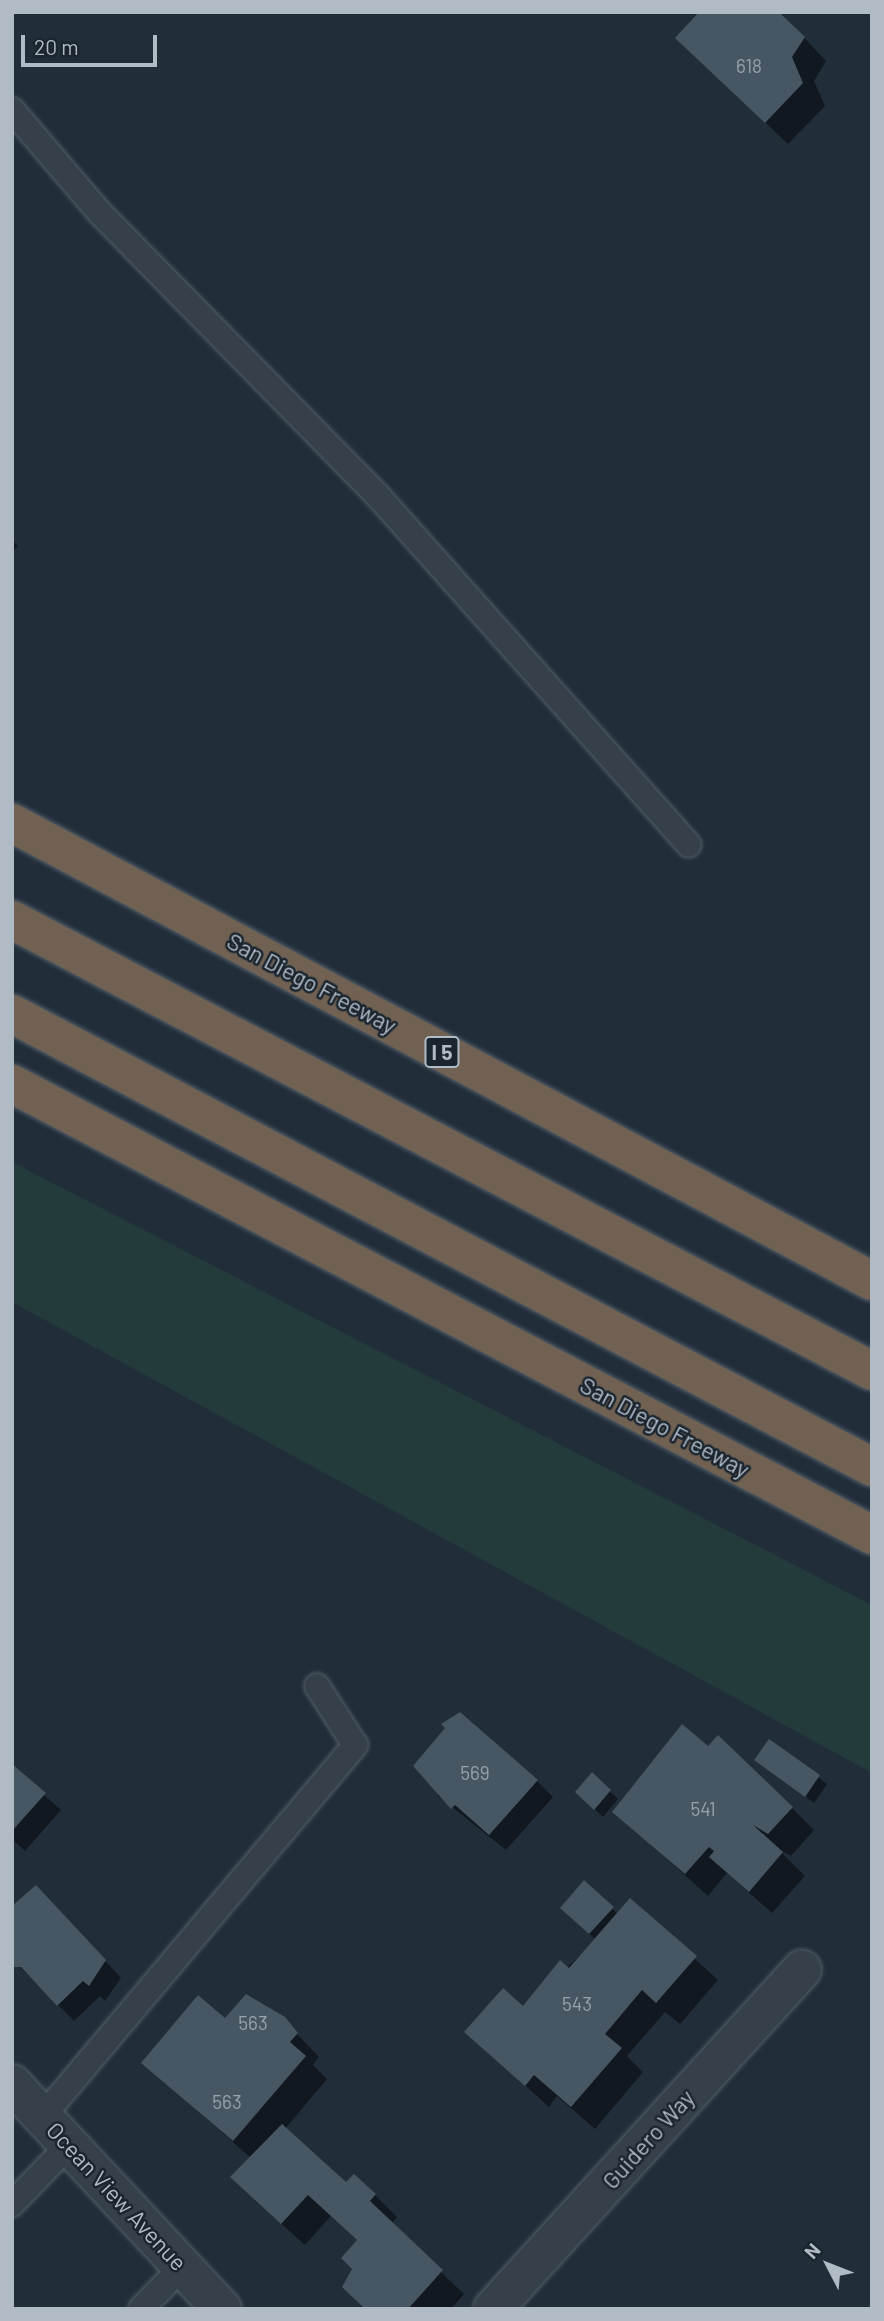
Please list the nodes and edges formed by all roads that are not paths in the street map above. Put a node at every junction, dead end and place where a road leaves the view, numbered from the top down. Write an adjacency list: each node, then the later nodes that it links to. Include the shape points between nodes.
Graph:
1 (12, 110): 3 (lane, via 100,212 378,496)
2 (12, 823): 7 (highway, San Diego Freeway / I 5)
3 (689, 845)
4 (12, 920): 8 (highway)
5 (12, 1014): 9 (highway)
6 (12, 1084): 10 (highway, San Diego Freeway)
7 (872, 1281)
8 (872, 1371)
9 (872, 1467)
10 (872, 1535)
11 (317, 1686): 14 (lane, via 355,1745)
12 (802, 1969): 20 (street, Guidero Way)
13 (12, 2084): 14 (street, Ocean View Avenue)
14 (43, 2116): 15 (street, Ocean View Avenue)
15 (69, 2145): 16 (lane); 17 (street, Ocean View Avenue)
16 (12, 2204)
17 (183, 2266): 18 (lane); 19 (street, Ocean View Avenue)
18 (141, 2309)
19 (222, 2309)
20 (493, 2309)

